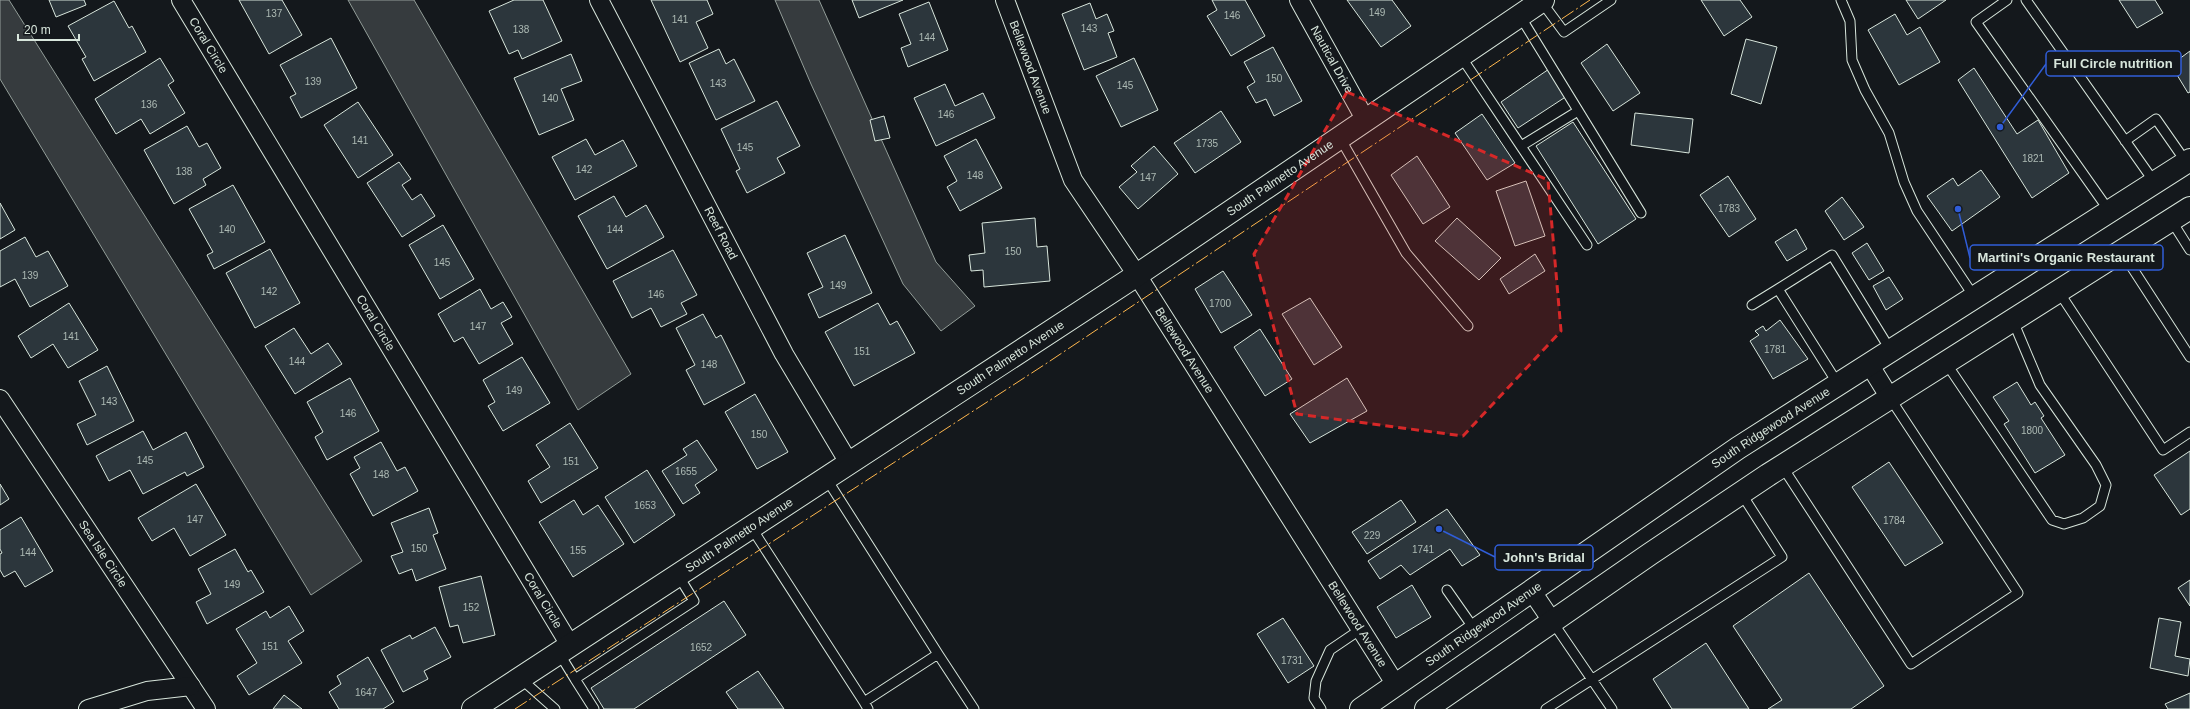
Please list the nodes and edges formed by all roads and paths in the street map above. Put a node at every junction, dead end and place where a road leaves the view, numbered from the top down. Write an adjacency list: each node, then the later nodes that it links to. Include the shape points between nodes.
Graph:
1 (181, 0): 52 (street, Coral Circle)
2 (599, 0): 41 (street, Reef Road, via 784,354)
3 (1005, 0): 26 (street, Bellewood Avenue, via 1073,180)
4 (1299, 0): 13 (street, Nautical Drive)
5 (1542, 0): 6 (lane, via 1564,32); 10 (main road, South Palmetto Avenue)
6 (1610, 0)
7 (1841, 0): 29 (lane, via 1850,21 1852,60 1865,90 1889,132 1904,182 1917,211)
8 (2007, 0): 20 (lane, via 1976,22)
9 (2026, 0): 15 (lane)
10 (1520, 16): 11 (main road, South Palmetto Avenue); 12 (lane)
11 (1460, 55): 13 (main road, South Palmetto Avenue); 16 (lane)
12 (1578, 111): 16 (lane); 21 (lane)
13 (1365, 119): 14 (main road, South Palmetto Avenue)
14 (1339, 137): 26 (main road, South Palmetto Avenue); 32 (lane, via 1406,253)
15 (2125, 140): 17 (lane, via 2156,119); 18 (lane)
16 (1521, 146): 23 (lane)
17 (2188, 161): 18 (main road, South Ridgewood Avenue)
18 (2155, 183): 20 (main road, South Ridgewood Avenue)
19 (2190, 208): 22 (main road)
20 (2110, 212): 29 (main road, South Ridgewood Avenue)
21 (1641, 213)
22 (2171, 220): 24 (lane); 25 (main road)
23 (1587, 245)
24 (2190, 250)
25 (2122, 252): 28 (main road); 34 (lane)
26 (1136, 275): 41 (main road, South Palmetto Avenue); 50 (street, Bellewood Avenue)
27 (1778, 289): 30 (lane); 33 (lane, via 1832,255); 37 (lane)
28 (2059, 292): 31 (main road); 40 (lane, via 2163,450)
29 (1975, 298): 33 (main road, South Ridgewood Avenue)
30 (1752, 305)
31 (2013, 321): 35 (main road); 35 (lane, via 2040,385 2096,464 2106,485 2100,506 2083,518 2064,524 2052,520)
32 (1468, 326)
33 (1891, 350): 36 (main road, South Ridgewood Avenue)
34 (2190, 357)
35 (1946, 363): 38 (main road)
36 (1869, 364): 37 (main road, South Ridgewood Avenue); 38 (street)
37 (1838, 384): 48 (main road, South Ridgewood Avenue, via 1738,448)
38 (1890, 398): 42 (main road); 42 (lane, via 2018,594 1911,664)
39 (0, 399): 58 (street, Sea Isle Circle)
40 (2190, 432)
41 (849, 463): 43 (main road, South Palmetto Avenue)
42 (1782, 466): 44 (main road)
43 (826, 478): 45 (main road, South Palmetto Avenue); 53 (lane)
44 (1741, 493): 49 (main road); 56 (lane, via 1782,557)
45 (750, 527): 46 (main road, South Palmetto Avenue); 59 (lane)
46 (678, 574): 52 (main road, South Palmetto Avenue); 55 (lane, via 694,601)
47 (1447, 590): 51 (lane)
48 (1531, 590): 49 (street); 51 (main road, South Ridgewood Avenue)
49 (1552, 621): 56 (lane); 68 (main road)
50 (1361, 629): 57 (street, Bellewood Avenue); 66 (lane, via 1330,650 1316,680 1314,698)
51 (1475, 630): 57 (main road, South Ridgewood Avenue)
52 (564, 648): 54 (main road, South Palmetto Avenue); 55 (lane)
53 (938, 654): 59 (lane); 65 (lane)
54 (520, 678): 62 (main road, South Palmetto Avenue); 63 (lane)
55 (575, 679): 64 (lane)
56 (1592, 679): 69 (lane); 70 (lane)
57 (1396, 685): 67 (main road, South Ridgewood Avenue)
58 (191, 686): 60 (street, via 147,691); 61 (street, Sea Isle Circle)
59 (866, 706)
60 (88, 709)
61 (206, 709)
62 (473, 709)
63 (555, 709)
64 (594, 709)
65 (974, 709)
66 (1321, 709)
67 (1361, 709)
68 (1426, 709)
69 (1546, 709)
70 (1612, 709)

